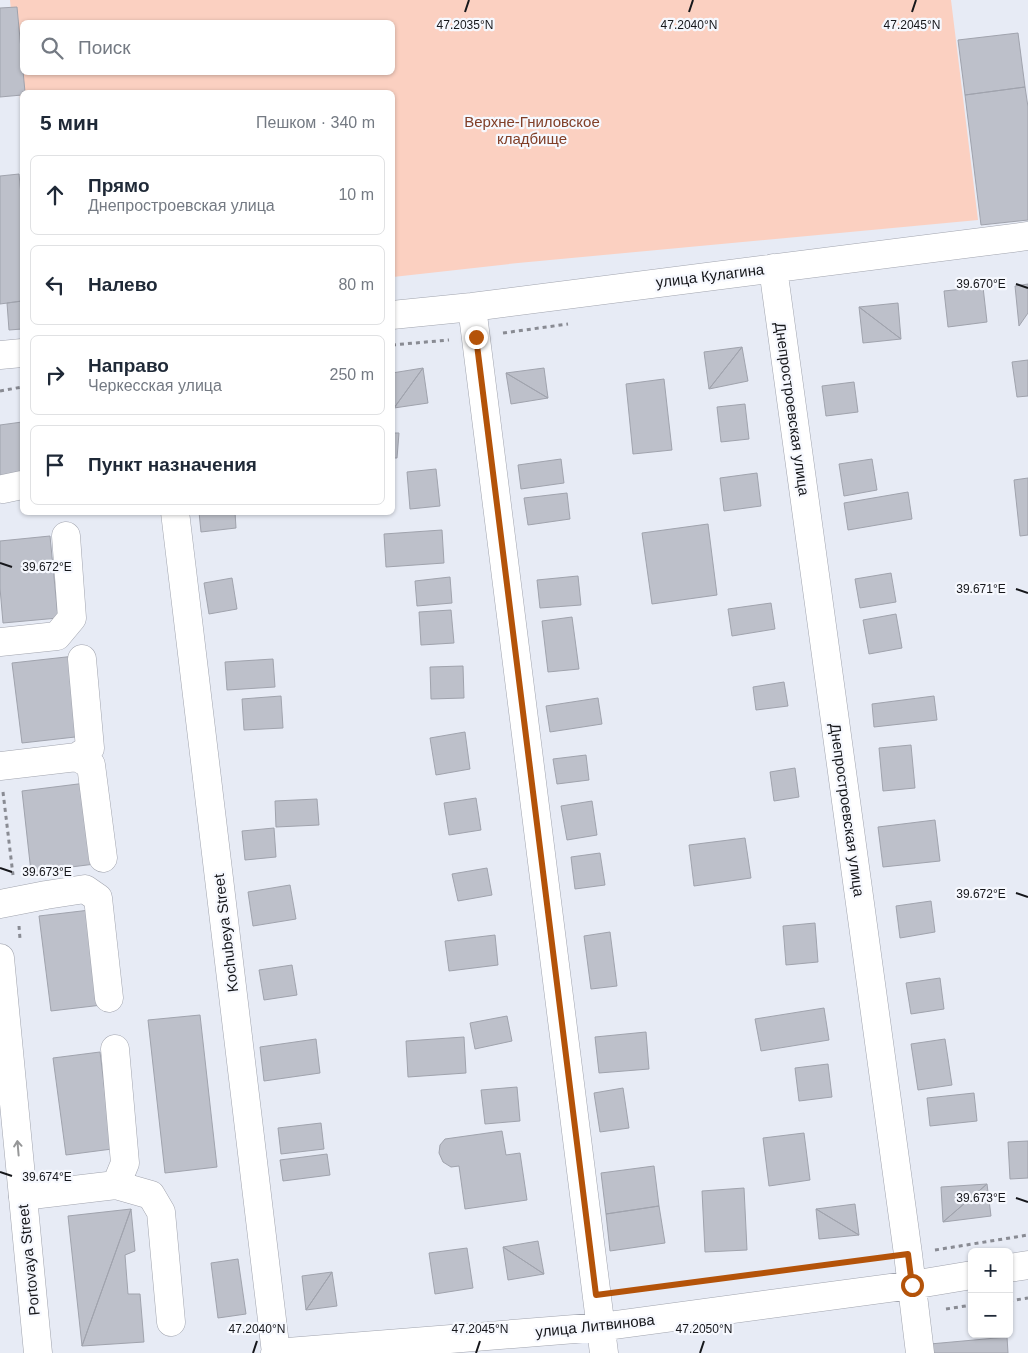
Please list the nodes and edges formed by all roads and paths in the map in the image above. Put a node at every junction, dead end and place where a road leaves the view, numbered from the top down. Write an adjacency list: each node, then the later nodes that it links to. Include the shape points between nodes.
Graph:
1 (1028, 236): 2 (street, улица Кулагина)
2 (773, 268): 3 (street, улица Кулагина); 23 (street, Днепростроевская улица)
3 (472, 307): 4 (street, улица Кулагина); 28 (street)
4 (395, 315)
5 (20, 353): 6 (street)
6 (0, 356)
7 (20, 386): 8 (path)
8 (0, 390)
9 (176, 515): 34 (street, Kochubeya Street)
10 (66, 536): 11 (street, via 72,618 57,636)
11 (0, 642)
12 (82, 659): 13 (street, via 90,748)
13 (78, 757): 14 (street); 15 (street, via 91,765)
14 (0, 766)
15 (103, 858)
16 (0, 904): 18 (street, via 85,889 98,898)
17 (0, 958): 21 (street, Portovaya Street, one-way to 17)
18 (109, 998)
19 (115, 1050): 20 (street, via 125,1163)
20 (116, 1184): 21 (street); 31 (street, via 151,1195 162,1212)
21 (23, 1196): 33 (street, Portovaya Street)
22 (1028, 1236): 23 (path)
23 (908, 1254): 27 (street, Днепростроевская улица); 28 (path)
24 (1028, 1265): 25 (street)
25 (1013, 1267)
26 (968, 1276): 27 (street, улица Литвинова)
27 (912, 1285): 32 (street, улица Литвинова); 35 (street, Днепростроевская улица)
28 (596, 1295): 32 (street)
29 (1028, 1298): 30 (path)
30 (1013, 1300)
31 (171, 1322)
32 (602, 1340): 34 (street, улица Литвинова)
33 (38, 1353)
34 (276, 1353)
35 (920, 1353)

